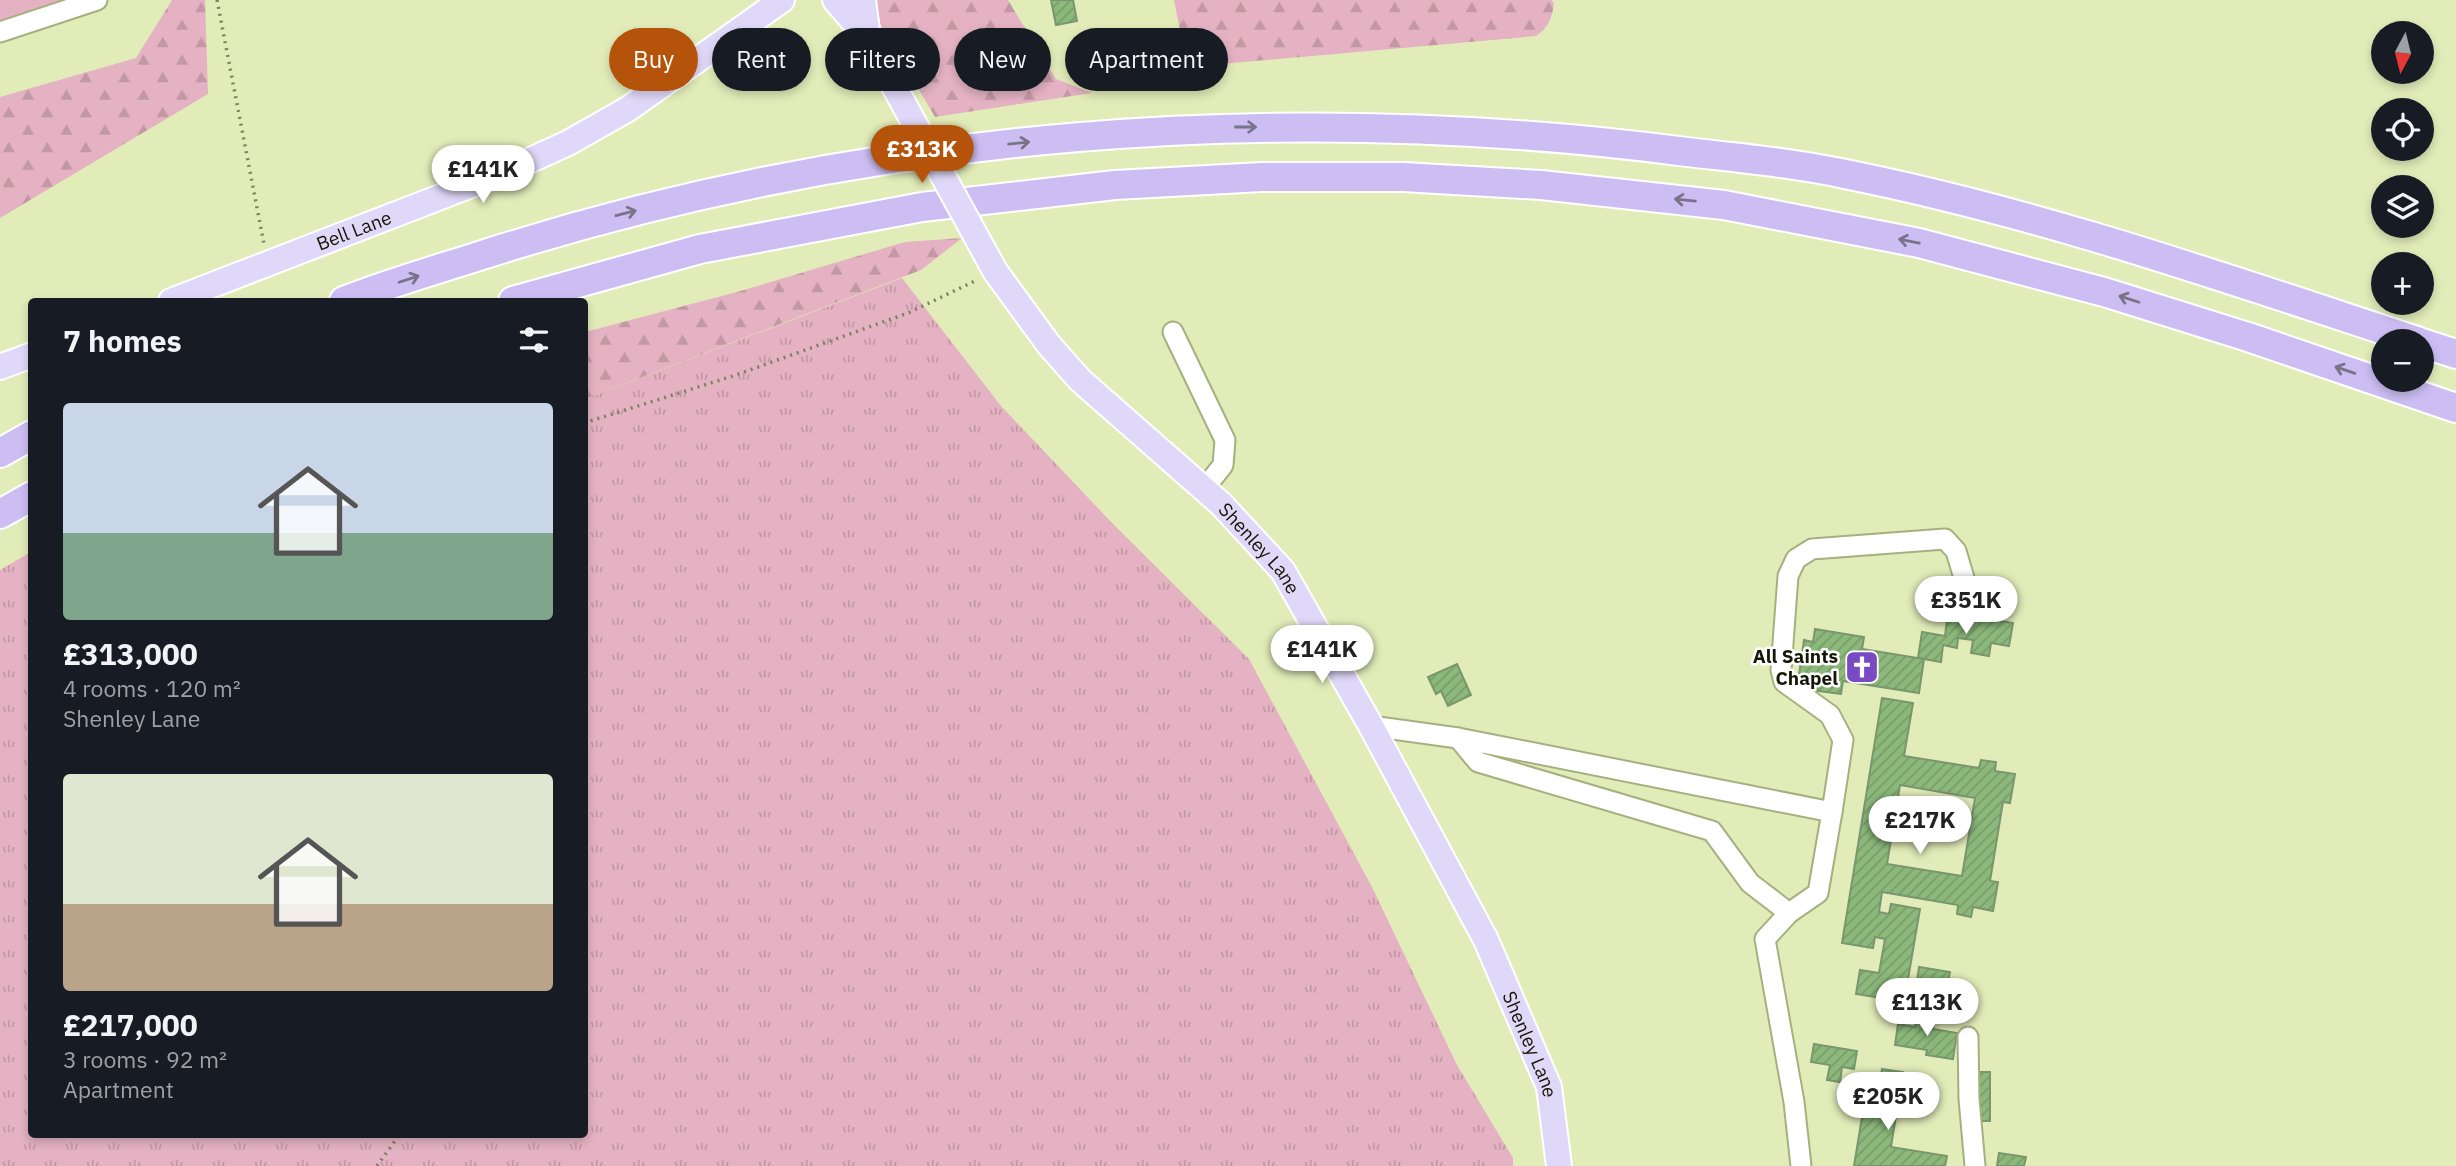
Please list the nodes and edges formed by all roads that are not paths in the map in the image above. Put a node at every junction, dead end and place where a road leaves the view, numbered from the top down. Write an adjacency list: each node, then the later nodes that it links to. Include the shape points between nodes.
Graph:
1 (97, 0): 7 (lane)
2 (782, 0): 9 (main road, Bell Lane, via 628,109 568,143 500,174)
3 (835, 0): 5 (main road, Shenley Lane)
4 (863, 0): 6 (main road, Shenley Lane)
5 (859, 28)
6 (867, 28)
7 (0, 32)
8 (897, 91): 21 (main road, Shenley Lane, bridge, via 995,271 1041,335 1080,380)
9 (178, 298)
10 (353, 298): 12 (highway, one-way to 12, via 561,230 837,167 967,149 1209,127 1404,127 1593,139 1840,173 1963,200 2129,247)
11 (524, 298): 18 (highway, one-way to 11, via 2117,296 1919,243 1724,205 1541,184 1403,177 1262,177 1115,185 922,207 700,249)
12 (2380, 329)
13 (1173, 332): 21 (lane, via 1225,440 1223,465)
14 (2434, 347): 15 (highway)
15 (2456, 354)
16 (28, 356): 17 (main road)
17 (0, 367)
18 (2456, 408)
19 (28, 437): 20 (highway)
20 (0, 453)
21 (1204, 489): 25 (main road, Shenley Lane, via 1283,571)
22 (28, 498): 23 (highway)
23 (0, 514)
24 (1964, 578): 27 (lane, via 1956,551 1945,539 1812,549 1796,559 1788,576 1781,670 1784,682 1830,715 1843,740)
25 (1371, 726): 26 (lane); 30 (main road, Shenley Lane, via 1486,940 1549,1087)
26 (1458, 738): 27 (lane); 28 (lane, via 1478,762 1712,831 1750,883)
27 (1832, 812): 28 (lane, via 1818,893)
28 (1789, 913): 31 (lane, via 1765,939)
29 (1968, 1037): 32 (lane)
30 (1559, 1166)
31 (1801, 1166)
32 (1975, 1166)

